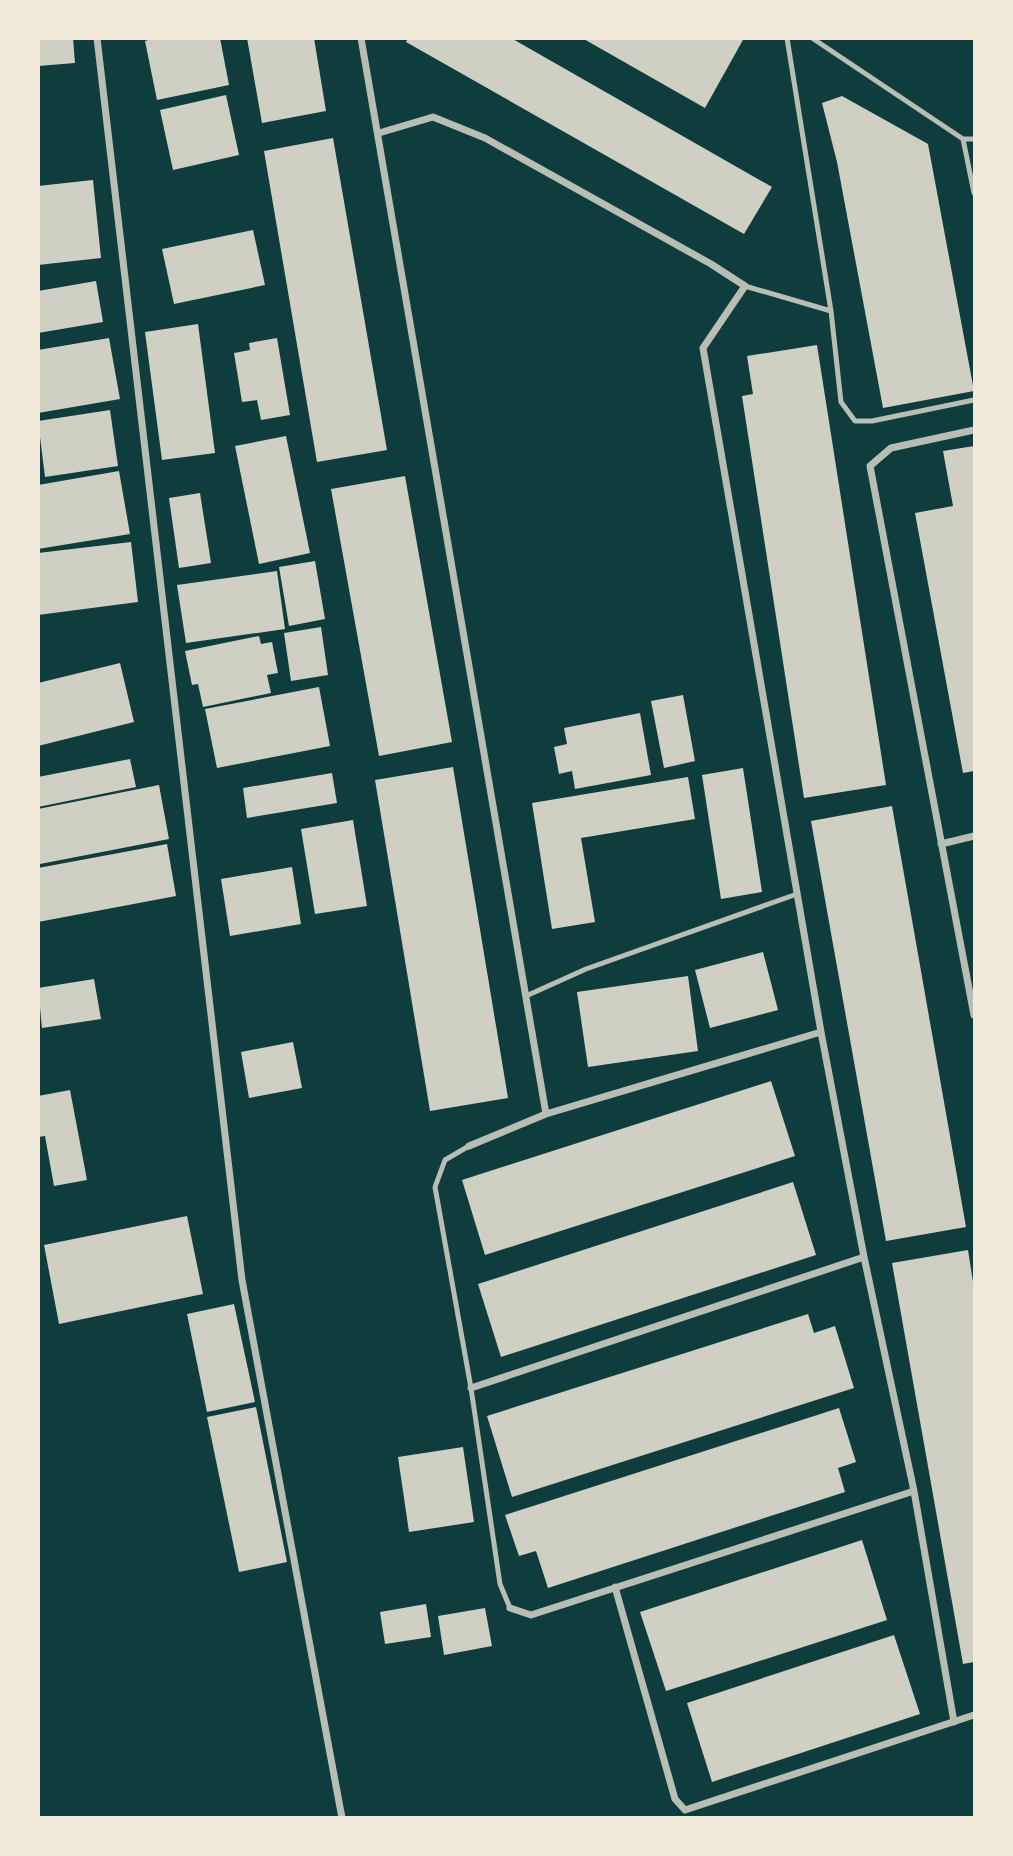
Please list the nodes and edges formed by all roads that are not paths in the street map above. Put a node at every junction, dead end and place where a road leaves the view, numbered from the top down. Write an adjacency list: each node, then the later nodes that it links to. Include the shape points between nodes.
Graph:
1 (97, 38): 28 (street, via 242,1280)
2 (361, 38): 5 (street)
3 (787, 38): 10 (lane)
4 (812, 38): 6 (lane)
5 (379, 133): 9 (street, via 433,117 485,138); 16 (street)
6 (963, 139): 7 (lane); 8 (lane)
7 (975, 139)
8 (975, 193)
9 (745, 286): 10 (lane); 15 (street, via 704,348)
10 (831, 311): 11 (lane, via 841,402 855,421)
11 (975, 400)
12 (975, 430): 14 (street, via 891,447 870,466)
13 (975, 836): 14 (street)
14 (941, 844): 17 (street)
15 (797, 894): 16 (lane, via 586,969); 18 (street)
16 (526, 996): 19 (street)
17 (975, 1015)
18 (821, 1032): 19 (street); 21 (street)
19 (546, 1114): 20 (street)
20 (469, 1146): 22 (lane, via 444,1160 435,1187)
21 (864, 1257): 22 (street); 23 (street)
22 (471, 1388): 25 (lane, via 500,1584)
23 (914, 1491): 24 (street); 27 (street)
24 (615, 1587): 25 (street, via 531,1615); 27 (street, via 675,1800 685,1810)
25 (510, 1608)
26 (975, 1715): 27 (street)
27 (954, 1722)
28 (342, 1818)

